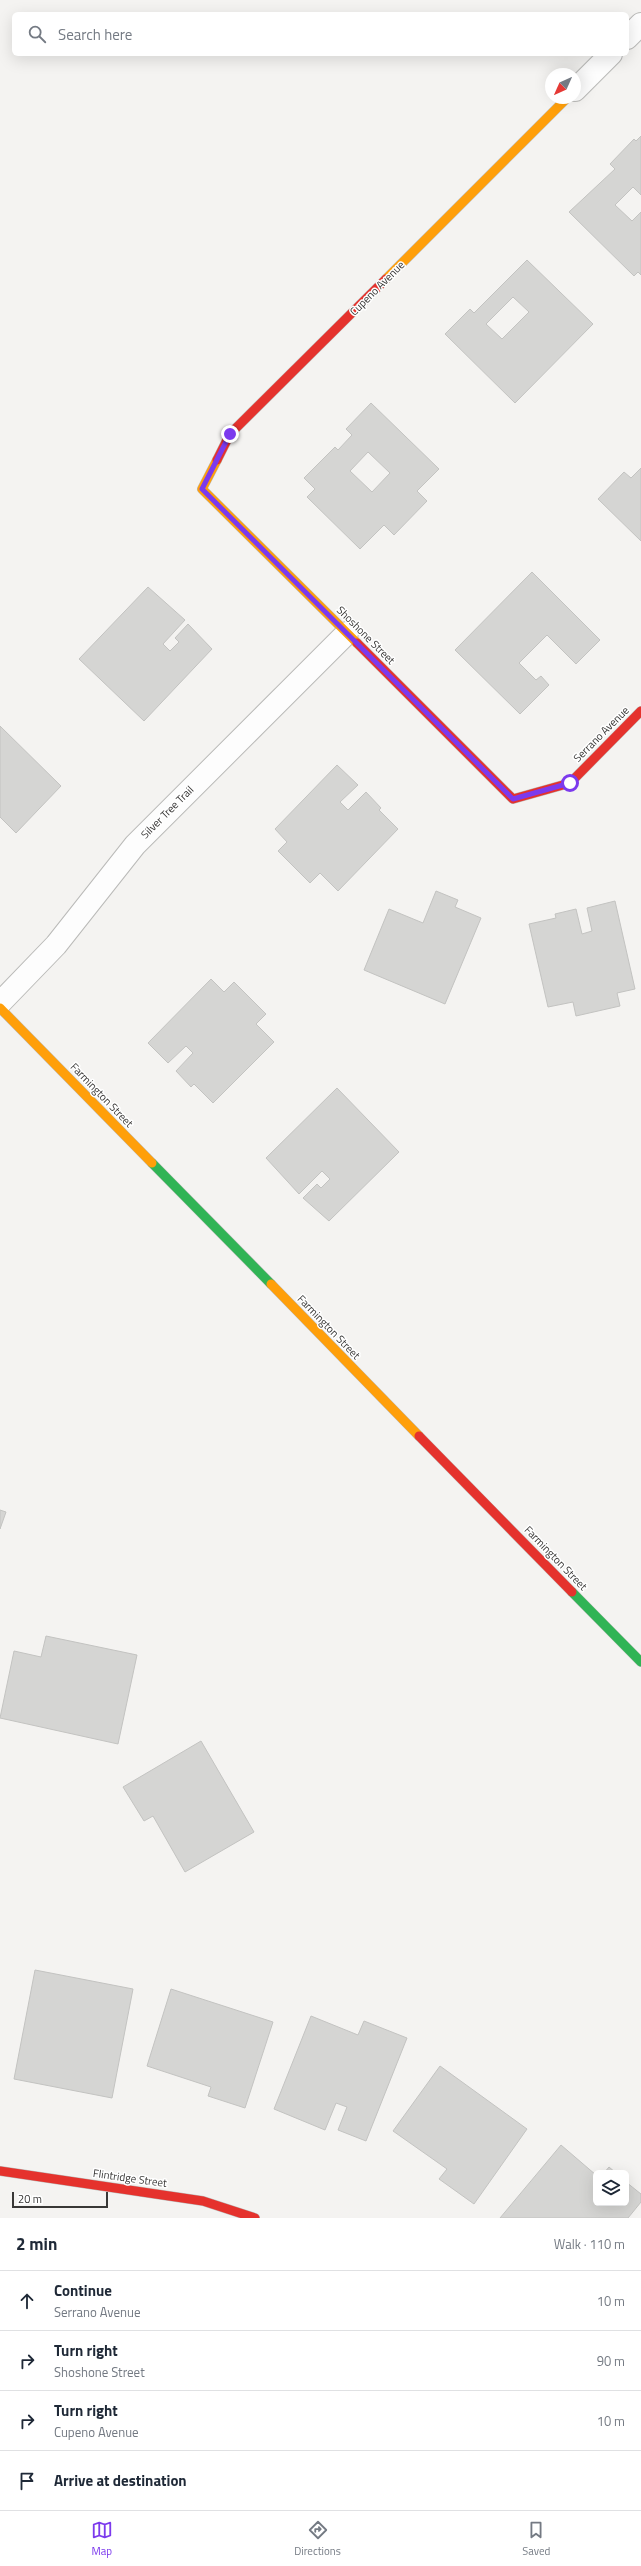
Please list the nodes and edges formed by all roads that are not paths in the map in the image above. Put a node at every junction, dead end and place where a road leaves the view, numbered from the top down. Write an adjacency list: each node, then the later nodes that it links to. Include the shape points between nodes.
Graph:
1 (641, 24): 2 (street)
2 (629, 36)
3 (609, 56): 4 (street)
4 (581, 84)
5 (561, 104): 6 (street, Cupeno Avenue, via 230,434)
6 (202, 489): 7 (street, Shoshone Street)
7 (347, 633): 9 (street, Shoshone Street); 10 (street, Silver Tree Trail, via 135,845 56,945)
8 (641, 711): 9 (street, Serrano Avenue, via 570,783)
9 (513, 799)
10 (0, 1002)
11 (0, 1008): 12 (street, Farmington Street)
12 (641, 1662)
13 (0, 2171): 14 (street, Flintridge Street, via 203,2200)
14 (255, 2218)

